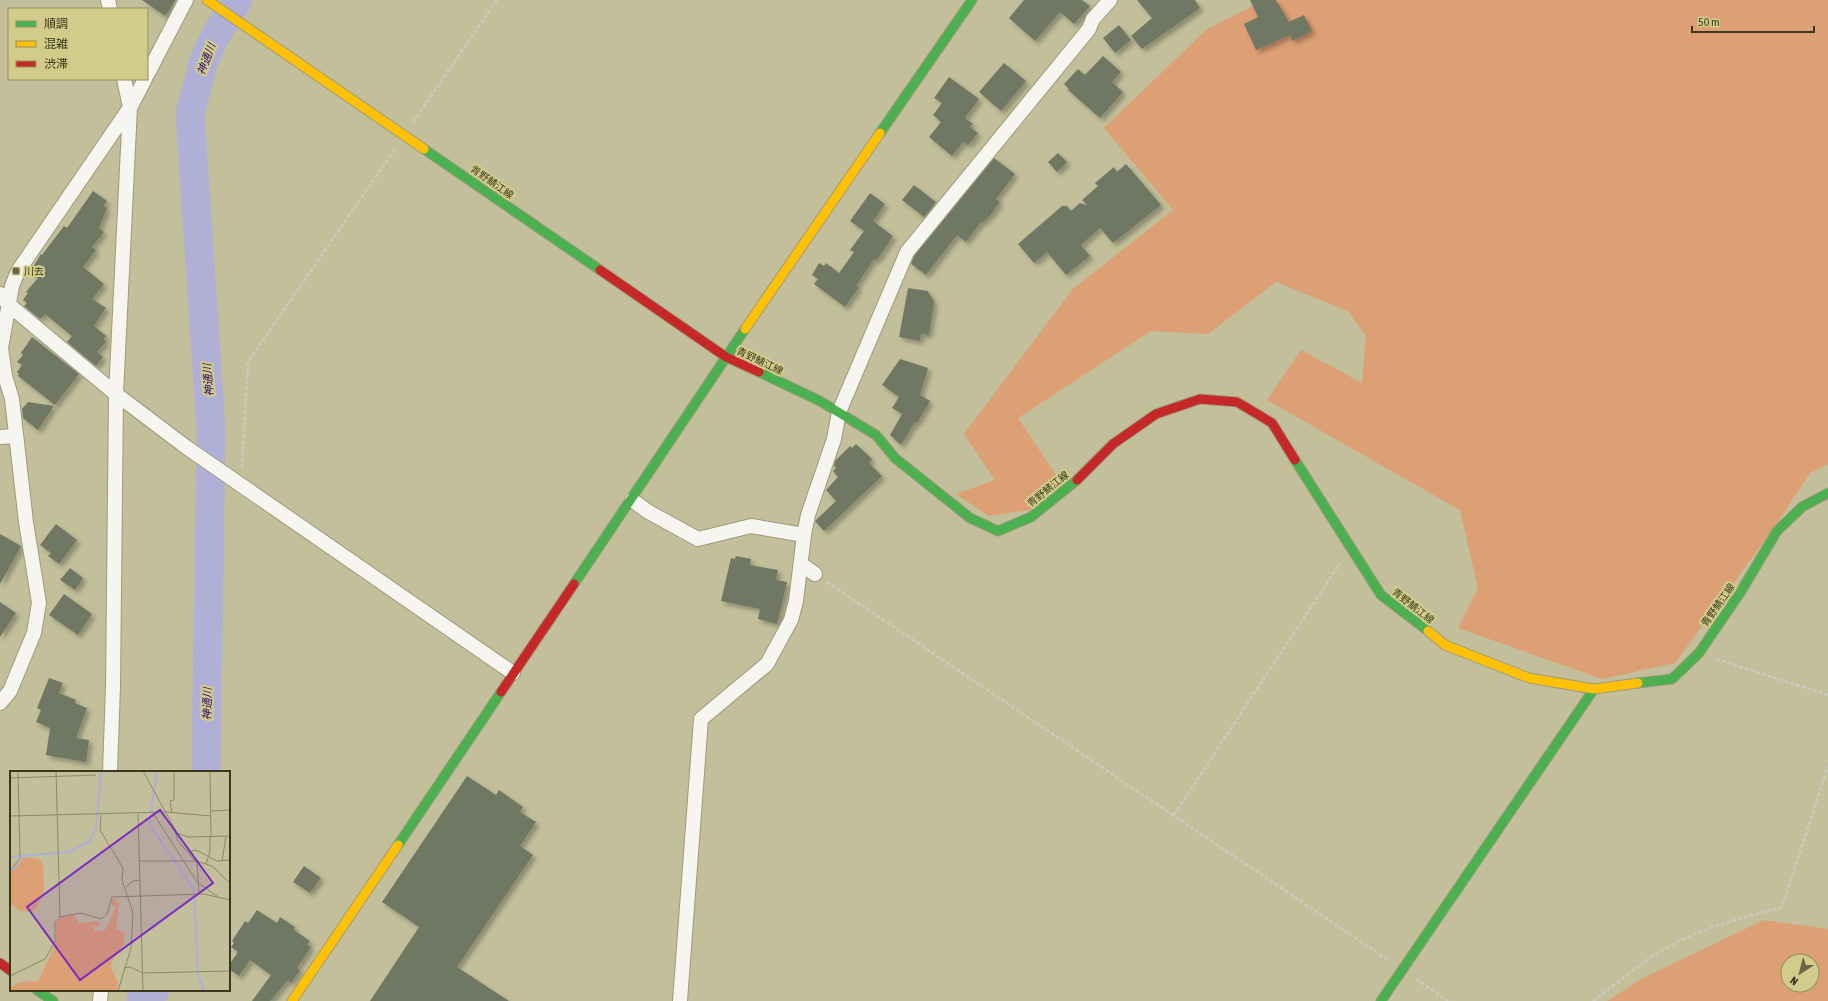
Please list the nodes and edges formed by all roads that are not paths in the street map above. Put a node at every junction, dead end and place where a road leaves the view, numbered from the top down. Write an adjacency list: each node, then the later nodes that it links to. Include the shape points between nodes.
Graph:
1 (186, 0): 5 (street)
2 (207, 0): 10 (main road, 青野鯖江線)
3 (972, 0): 10 (main road)
4 (1110, 0): 12 (street, via 1093,19 1089,30 907,252)
5 (148, 73)
6 (124, 80): 8 (street)
7 (144, 80): 8 (street)
8 (130, 107): 9 (street, via 18,272); 11 (street)
9 (4, 299): 11 (street); 13 (street, via 1,348 12,399)
10 (726, 357): 12 (main road, 青野鯖江線); 16 (main road)
11 (116, 394): 20 (street, via 237,483); 23 (street)
12 (839, 412): 17 (street, via 834,439); 21 (main road, 青野鯖江線, via 876,435 895,458 970,518 998,531 1031,517 1071,486 1113,444 1156,414 1200,399 1237,402 1272,423 1380,595 1445,645 1529,678)
13 (16, 436): 14 (street); 22 (street, via 39,603 34,633 10,691)
14 (0, 437)
15 (1828, 493): 21 (main road, 青野鯖江線, via 1802,507 1777,531 1740,593 1699,653 1672,679)
16 (632, 500): 17 (street, via 698,539 751,526); 20 (main road)
17 (804, 534): 18 (street)
18 (801, 564): 19 (street); 31 (street, via 791,620 766,664 701,719)
19 (815, 574)
20 (513, 673): 30 (main road)
21 (1594, 689): 32 (main road)
22 (0, 703)
23 (110, 771)
24 (0, 963): 25 (main road)
25 (10, 970)
26 (39, 991): 28 (main road)
27 (101, 991): 29 (street)
28 (53, 1001)
29 (100, 1001)
30 (292, 1001)
31 (680, 1001)
32 (1380, 1001)

